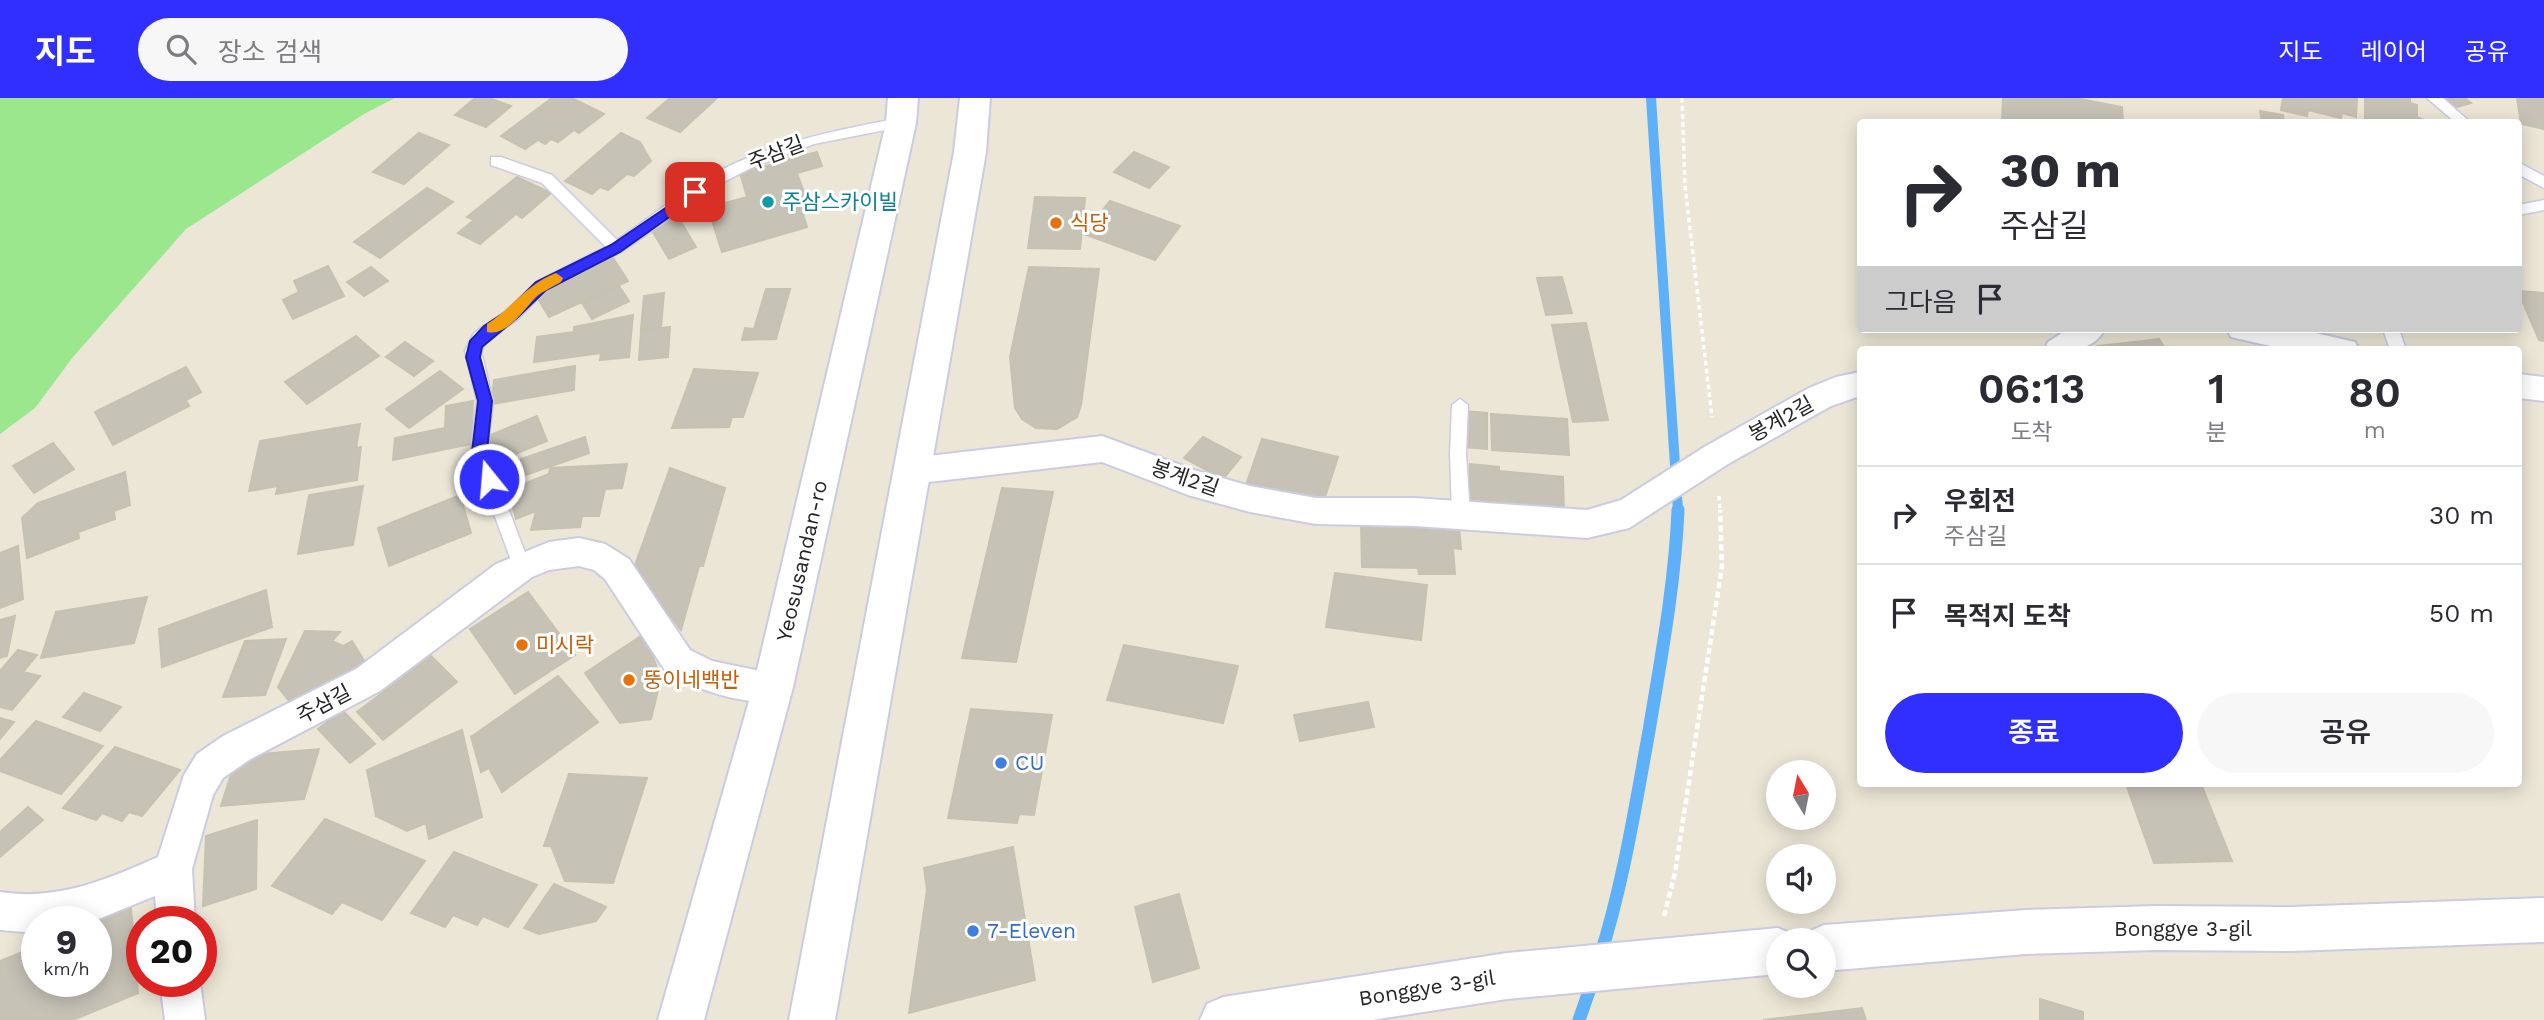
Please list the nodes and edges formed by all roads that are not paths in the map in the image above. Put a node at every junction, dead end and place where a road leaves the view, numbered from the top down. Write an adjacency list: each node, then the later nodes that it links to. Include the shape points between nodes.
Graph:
1 (975, 98): 19 (street, via 970,152)
2 (2434, 98): 4 (lane)
3 (902, 110): 10 (lane, 주삼길, via 748,163 704,187); 22 (street, Yeosusandan-ro)
4 (2459, 119)
5 (496, 161): 10 (lane, via 547,179)
6 (2522, 169): 7 (lane)
7 (2544, 183)
8 (2544, 205): 9 (lane)
9 (2522, 209)
10 (616, 248): 21 (lane, 주삼길, via 541,286 512,315 480,337 473,351 485,401 479,452)
11 (2084, 333): 13 (street)
12 (2261, 333): 14 (street)
13 (2065, 346)
14 (2325, 346)
15 (1857, 385): 20 (street, 봉계2길, via 1820,397 1617,518 1587,524)
16 (2522, 386): 17 (street)
17 (2544, 389)
18 (1460, 405): 20 (lane)
19 (911, 471): 20 (street, 봉계2길, via 1102,449 1188,482 1290,507); 32 (street)
20 (1461, 514)
21 (521, 566): 22 (street, 주삼길, via 580,552 605,556 678,661 712,677); 23 (street, 주삼길, via 368,680 218,759 199,784)
22 (773, 687): 31 (street, Yeosusandan-ro)
23 (173, 869): 24 (street, 주삼길); 25 (street, via 65,909 32,915)
24 (175, 906)
25 (0, 911)
26 (2544, 920): 27 (street, Bonggye 3-gil, via 2039,931)
27 (1836, 947)
28 (1766, 952): 33 (street, Bonggye 3-gil, via 1507,976)
29 (182, 997): 30 (street)
30 (185, 1020)
31 (681, 1020)
32 (812, 1020)
33 (1223, 1020)

